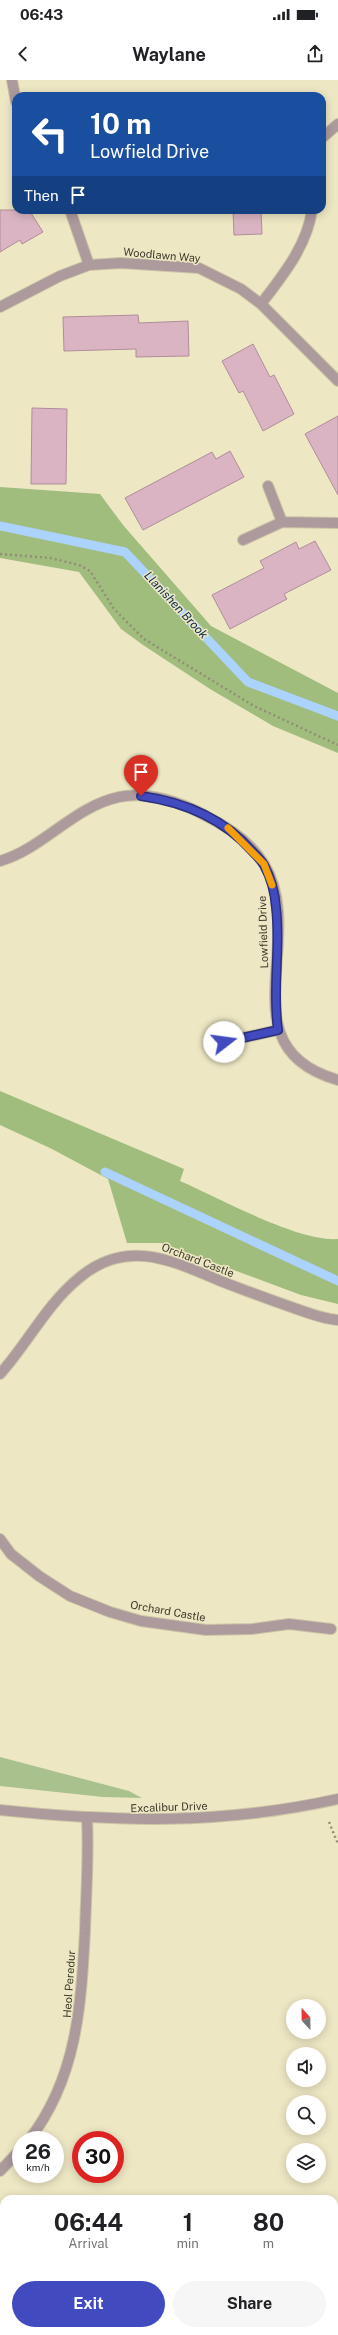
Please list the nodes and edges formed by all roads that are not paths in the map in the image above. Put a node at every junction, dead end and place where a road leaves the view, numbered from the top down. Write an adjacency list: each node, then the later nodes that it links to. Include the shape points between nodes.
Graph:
1 (12, 80): 2 (street)
2 (14, 92)
3 (338, 124): 4 (street)
4 (326, 134)
5 (71, 214): 7 (street)
6 (312, 214): 8 (street, via 310,227 292,263)
7 (89, 265): 8 (street, Woodlawn Way, via 121,263 199,268 241,289); 9 (street, Woodlawn Way, via 60,276)
8 (261, 304): 10 (street, Woodlawn Way)
9 (0, 307)
10 (338, 381)
11 (268, 486): 12 (street)
12 (282, 522): 13 (street); 14 (street)
13 (338, 523)
14 (243, 540)
15 (0, 861): 16 (street, Lowfield Drive, via 11,858 76,815 97,804 120,797 165,799 196,810 228,827 264,864 273,885 278,938)
16 (278, 1030): 17 (street); 18 (street, Lowfield Drive, via 285,1046 295,1059 311,1071)
17 (224, 1042)
18 (338, 1080)
19 (338, 1320): 20 (street, Orchard Castle, via 313,1315 266,1299 171,1260 152,1255 117,1257 97,1265 64,1290)
20 (0, 1374)
21 (0, 1539): 22 (street, Orchard Castle, via 11,1554 70,1596 141,1621 206,1630 288,1624)
22 (331, 1629)
23 (338, 1799): 25 (street, Excalibur Drive, via 257,1813 195,1819)
24 (0, 1810): 25 (street, Excalibur Drive)
25 (87, 1818): 26 (street, Heol Peredur, via 86,1894 79,2018 72,2051 60,2085)
26 (35, 2131)
27 (12, 2158): 28 (street)
28 (1, 2168)

